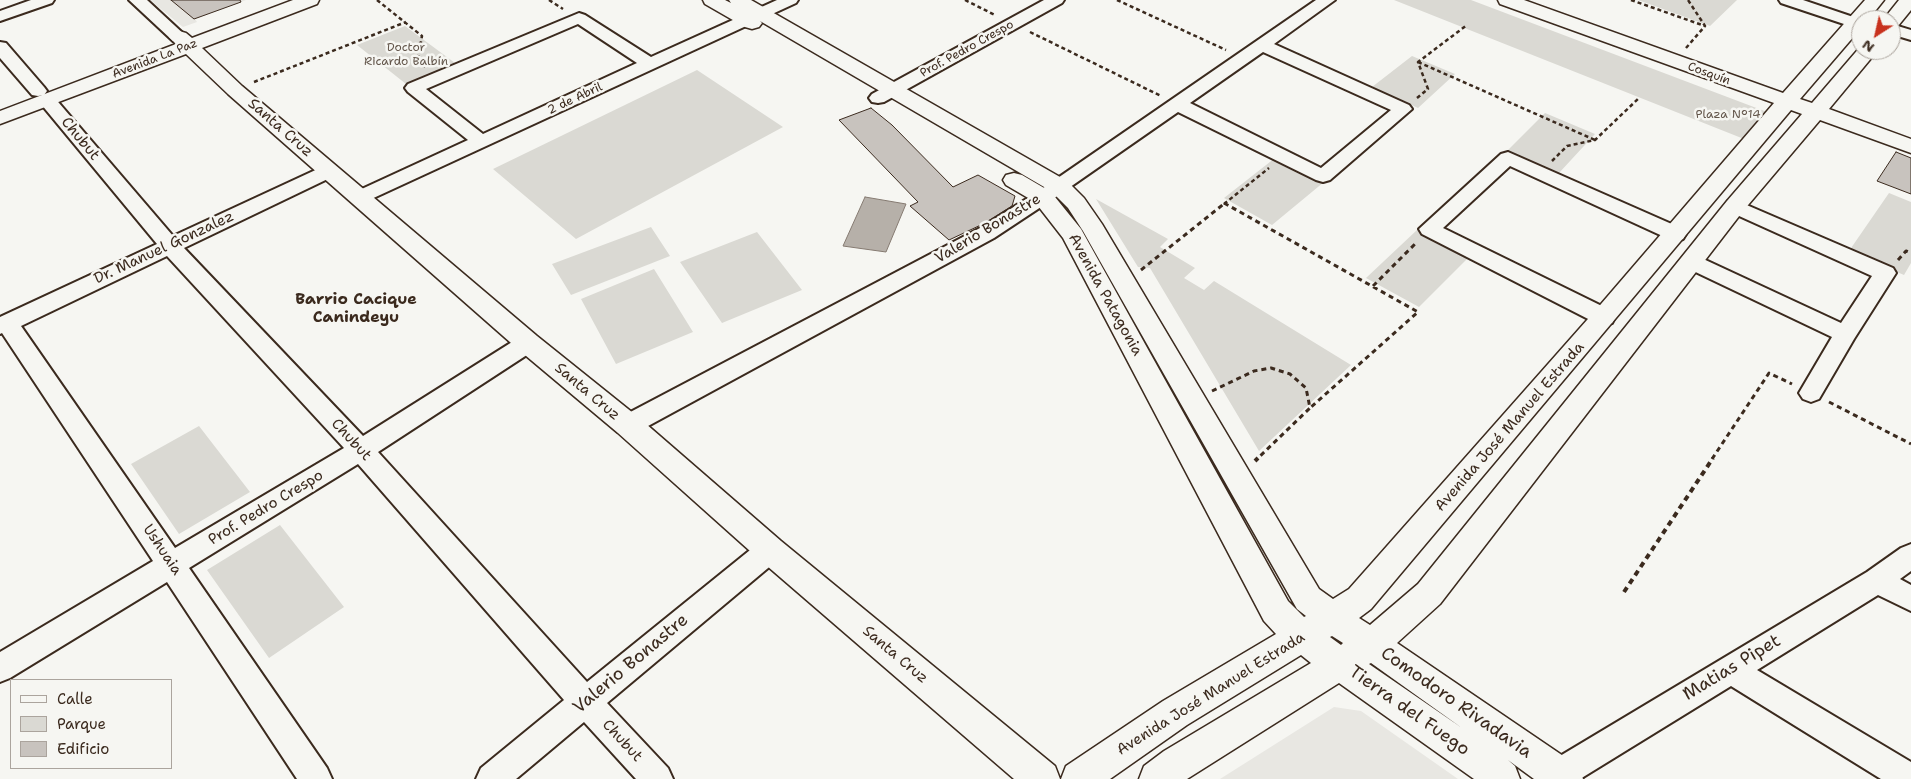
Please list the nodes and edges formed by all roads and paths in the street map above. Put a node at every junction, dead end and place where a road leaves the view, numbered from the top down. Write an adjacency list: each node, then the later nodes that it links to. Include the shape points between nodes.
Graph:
1 (46, 0): 21 (street)
2 (137, 0): 28 (street, Santa Cruz)
3 (278, 0): 28 (main road, Avenida La Paz)
4 (310, 0): 28 (main road, Avenida La Paz)
5 (377, 0): 23 (path)
6 (712, 0): 20 (main road, Avenida Patagonia)
7 (790, 0): 20 (street, 2 de Abril)
8 (965, 0): 24 (path)
9 (1056, 0): 24 (street, Prof. Pedro Crespo)
10 (1117, 0): 31 (path)
11 (1327, 0): 29 (street, Valerio Bonastre)
12 (1507, 0): 33 (main road, Cosquín)
13 (1631, 0): 26 (path)
14 (1688, 0): 26 (path)
15 (1787, 0): 22 (street)
16 (1875, 0): 18 (main road, Avenida José Manuel Estrada)
17 (1909, 0): 19 (main road)
18 (1867, 10)
19 (1901, 10)
20 (748, 11): 35 (street, 2 de Abril); 38 (main road, Avenida Patagonia)
21 (0, 16)
22 (1851, 21)
23 (406, 22): 36 (path, via 422,36 418,58); 37 (path)
24 (1014, 24): 38 (street, Prof. Pedro Crespo); 42 (path)
25 (1467, 25): 34 (path)
26 (1706, 26): 33 (path)
27 (1851, 29): 41 (main road, Avenida José Manuel Estrada)
28 (184, 41): 37 (main road, Santa Cruz); 39 (main road, Avenida La Paz)
29 (1262, 45): 31 (street, Valerio Bonastre); 44 (street)
30 (0, 47): 39 (street, Chubut)
31 (1243, 58): 42 (street, Valerio Bonastre)
32 (1860, 60): 45 (main road)
33 (1674, 61): 41 (main road, Cosquín)
34 (1418, 62): 44 (path, via 1428,89); 47 (path)
35 (650, 64): 36 (street, via 579,18); 48 (street, 2 de Abril)
36 (437, 78): 48 (street, via 414,88)
37 (235, 90): 51 (main road, Santa Cruz)
38 (886, 94): 53 (main road, Avenida Patagonia)
39 (43, 96): 43 (main road, Avenida La Paz); 46 (main road, Avenida La Paz); 59 (street, Chubut)
40 (1639, 98): 47 (path)
41 (1786, 102): 45 (main road, Cosquín); 58 (main road, Avenida José Manuel Estrada)
42 (1178, 104): 50 (street); 53 (street, Valerio Bonastre)
43 (0, 105)
44 (1402, 110): 50 (street, via 1322,176)
45 (1816, 112): 49 (main road, Cosquín); 56 (main road)
46 (0, 118)
47 (1595, 140): 52 (path, via 1567,146)
48 (482, 142): 54 (street, 2 de Abril)
49 (1911, 146)
50 (1284, 157): 55 (path)
51 (329, 171): 54 (main road, Santa Cruz); 59 (street, Dr. Manuel Gonzalez)
52 (1541, 173): 57 (street, via 1508,158); 58 (street)
53 (1051, 191): 61 (main road, Avenida Patagonia, via 1076,203); 70 (street, Valerio Bonastre, via 987,233); 81 (main road, Avenida Patagonia, via 1276,611)
54 (360, 198): 66 (main road, Santa Cruz)
55 (1224, 203): 61 (path); 62 (path)
56 (1735, 206): 60 (main road); 65 (street, via 1885,272)
57 (1430, 229): 62 (path); 63 (street)
58 (1676, 234): 63 (main road, Avenida José Manuel Estrada)
59 (169, 245): 64 (street, Dr. Manuel Gonzalez); 72 (street, Chubut)
60 (1692, 262): 65 (street); 82 (main road, via 1429,594)
61 (1125, 283): 68 (main road, Avenida Patagonia)
62 (1373, 286): 69 (path, via 1418,312)
63 (1604, 318): 80 (main road, Avenida José Manuel Estrada, via 1360,599)
64 (3, 324): 76 (street, Ushuaia)
65 (1845, 334): 67 (street)
66 (528, 343): 70 (main road, Santa Cruz); 72 (street, Prof. Pedro Crespo)
67 (1811, 393): 71 (path); 78 (path, via 1769,373)
68 (1193, 400): 69 (path, via 1254,371 1270,368 1290,374 1306,388); 73 (main road, Avenida Patagonia)
69 (1310, 408): 73 (path)
70 (628, 425): 74 (main road, Santa Cruz)
71 (1911, 444)
72 (361, 450): 76 (street, Prof. Pedro Crespo); 86 (street, Chubut)
73 (1236, 478): 80 (main road, Avenida Patagonia, via 1308,599)
74 (770, 550): 86 (street, Valerio Bonastre); 91 (main road, Santa Cruz)
75 (1911, 556): 77 (street, Matias Pipet)
76 (172, 565): 84 (street, Prof. Pedro Crespo); 88 (street, Ushuaia)
77 (1877, 581): 79 (street); 85 (street, Matias Pipet)
78 (1624, 592)
79 (1911, 599)
80 (1332, 618): 81 (main road, Avenida José Manuel Estrada); 82 (main road, Avenida Patagonia)
81 (1302, 637): 83 (main road, Avenida Patagonia); 92 (main road, Avenida José Manuel Estrada, via 1175,713)
82 (1372, 644): 83 (main road); 87 (main road, Comodoro Rivadavia)
83 (1340, 663): 93 (main road); 94 (main road, Tierra del Fuego)
84 (0, 668)
85 (1730, 669): 87 (street, Matias Pipet); 95 (street)
86 (585, 702): 89 (street, Valerio Bonastre); 90 (street, Chubut)
87 (1558, 777)
88 (316, 779)
89 (492, 779)
90 (657, 779)
91 (1042, 779)
92 (1079, 779)
93 (1158, 779)
94 (1502, 779)
95 (1910, 779)

